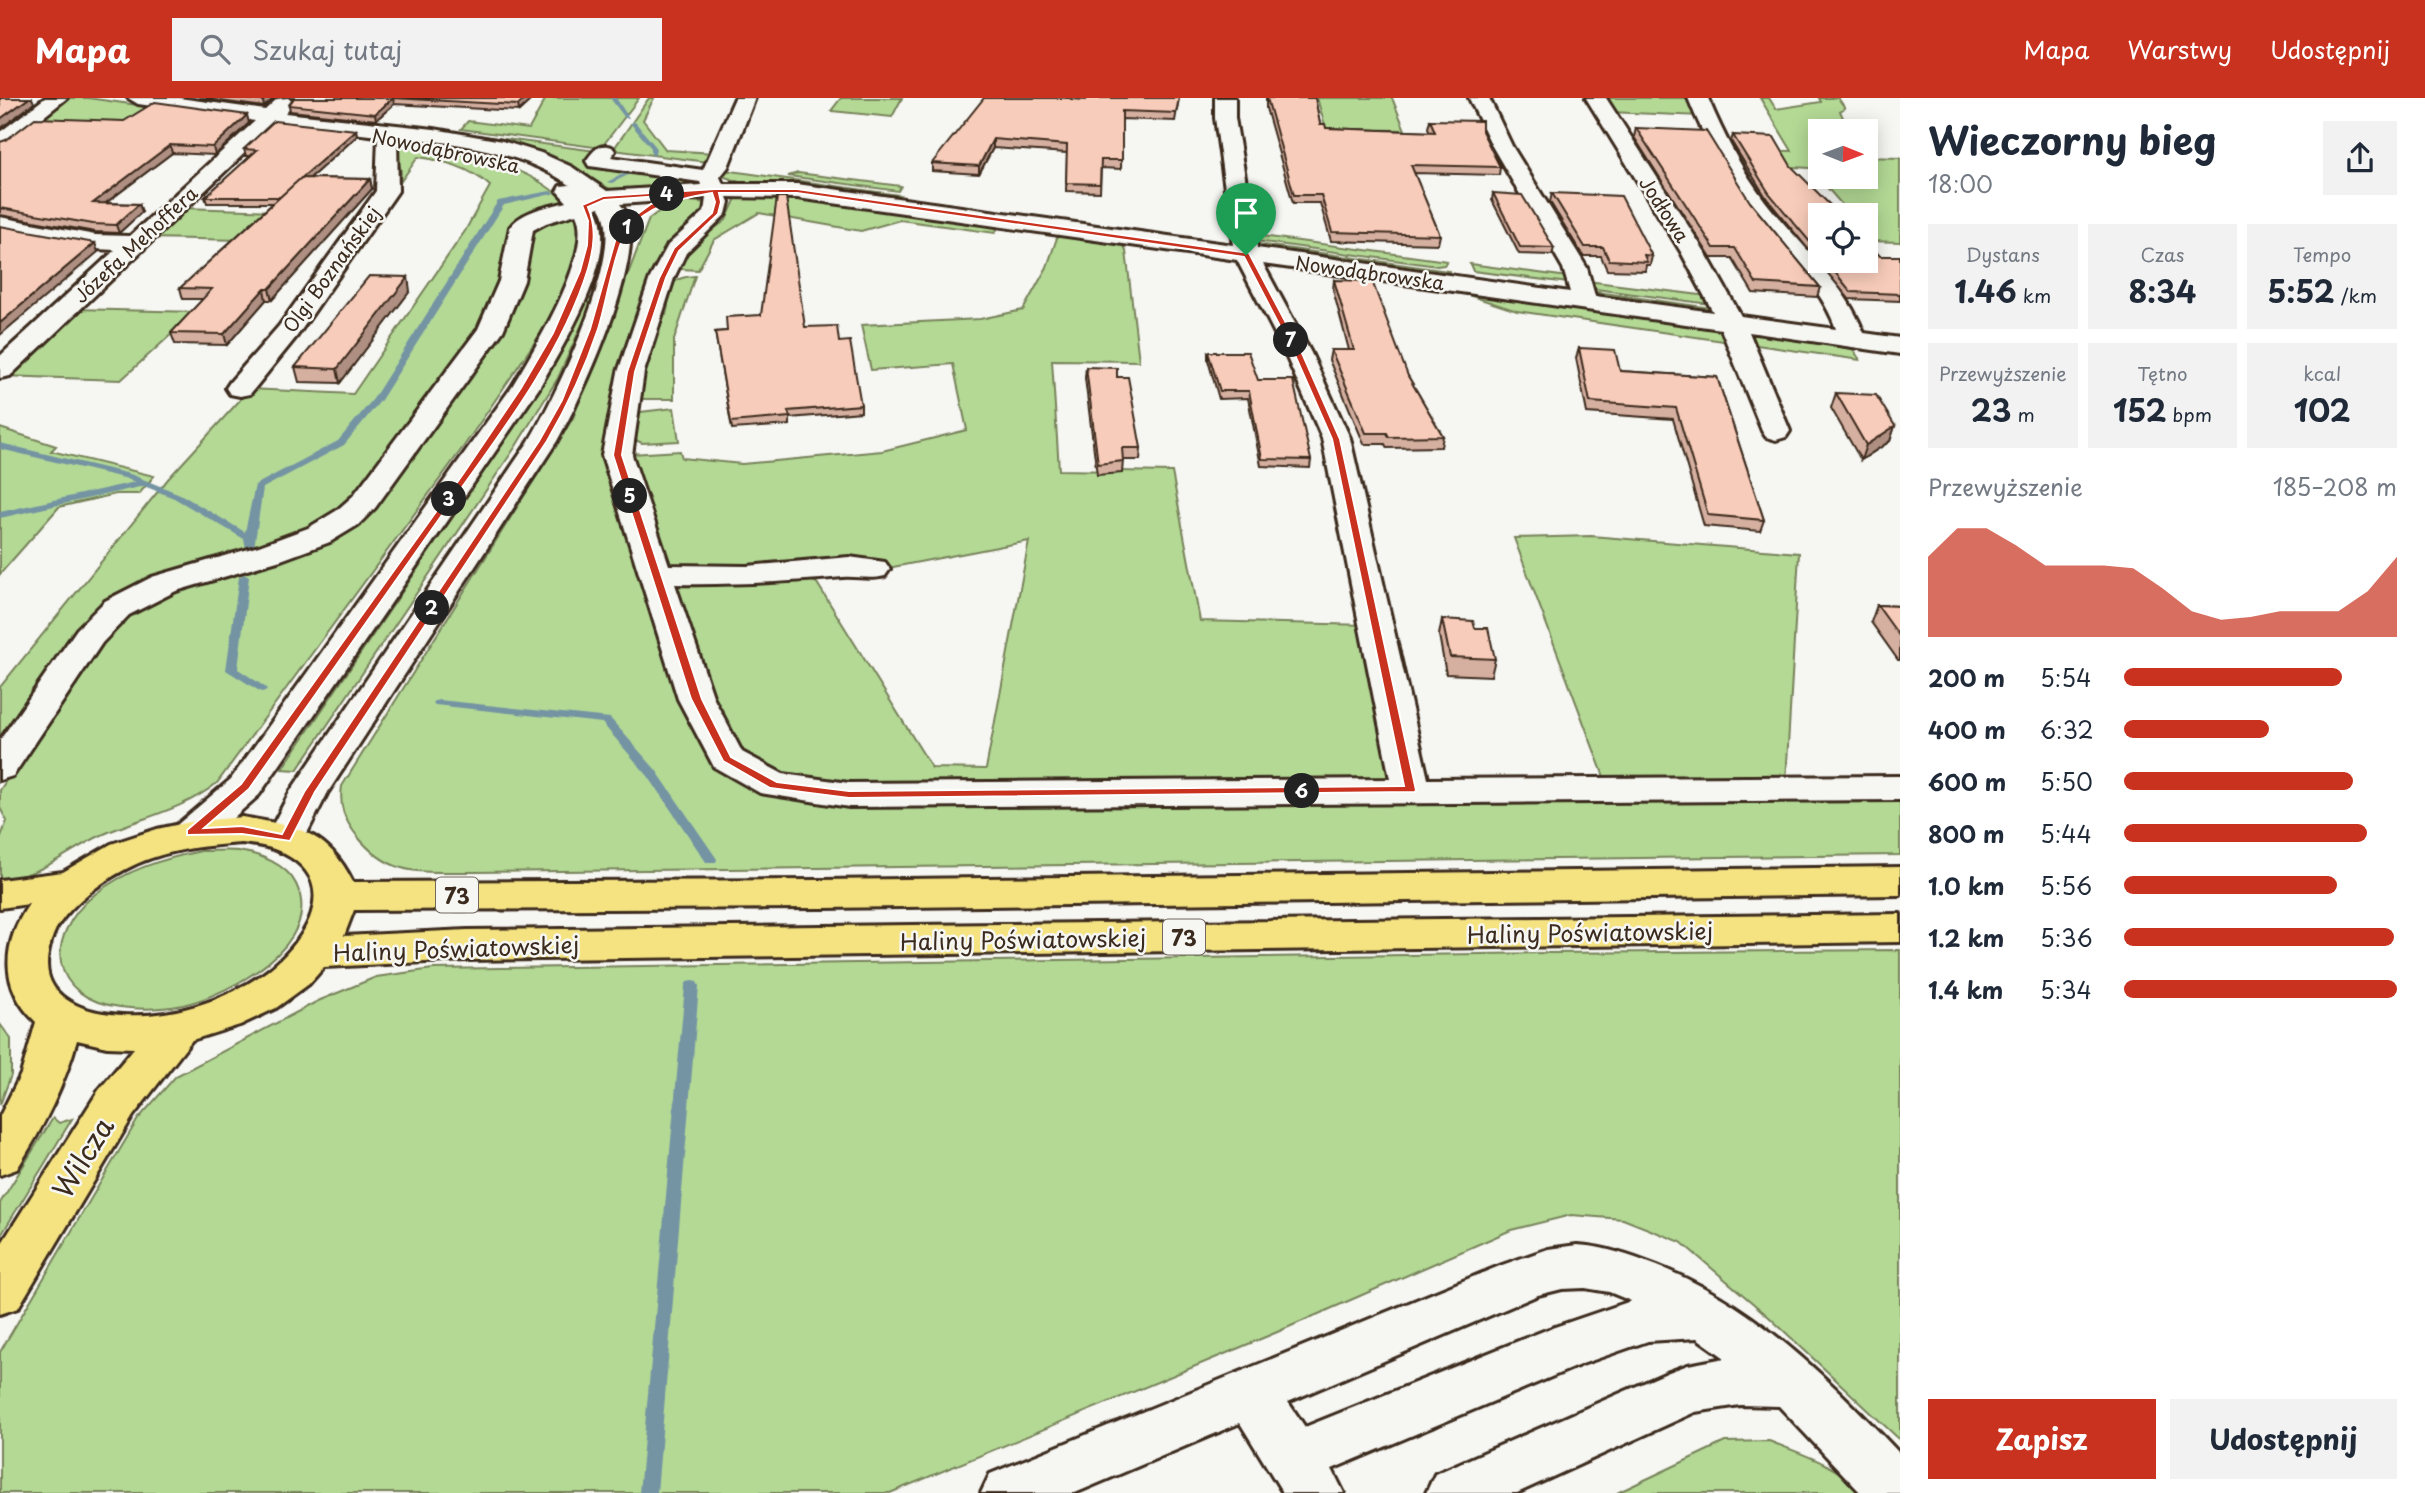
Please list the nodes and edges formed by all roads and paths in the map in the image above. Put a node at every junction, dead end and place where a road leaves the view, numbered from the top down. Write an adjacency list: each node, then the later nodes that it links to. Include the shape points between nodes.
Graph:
1 (57, 98): 12 (street)
2 (138, 98): 9 (street, Nowodąbrowska)
3 (289, 98): 9 (street, Józefa Mehoffera)
4 (746, 98): 14 (street)
5 (1225, 98): 18 (street)
6 (1479, 98): 19 (street, via 1502,146 1575,268)
7 (1596, 98): 20 (street, Jodłowa, via 1693,251)
8 (1698, 98): 21 (street, via 1730,164 1758,207 1834,300)
9 (270, 116): 10 (street, Nowodąbrowska); 17 (street, Józefa Mehoffera)
10 (332, 125): 11 (street, Nowodąbrowska); 15 (street, Nowodąbrowska, via 500,147 544,161 579,179)
11 (387, 137): 15 (street, Nowodąbrowska, via 521,165); 24 (street, Olgi Boznańskiej, via 387,191 288,331)
12 (0, 142)
13 (606, 151): 14 (street, via 597,161)
14 (712, 184): 15 (street, Nowodąbrowska); 15 (street, Nowodąbrowska, via 669,198 631,223); 18 (street, Nowodąbrowska, via 797,191); 27 (street, via 718,202 715,214 676,250 662,278 623,409 617,455)
15 (605, 212): 28 (street, via 537,217 522,227 515,274 490,331 364,502 347,518 319,535 164,584 117,608 89,636); 31 (street, via 591,221 584,271 557,333 525,388 245,786); 32 (street, via 594,329 566,400 309,792)
16 (0, 224): 17 (street, via 95,242)
17 (135, 243): 23 (street, Józefa Mehoffera)
18 (1246, 255): 19 (street, Nowodąbrowska); 30 (street, via 1298,353 1336,439)
19 (1583, 302): 20 (street, Nowodąbrowska)
20 (1729, 322): 21 (street, Nowodąbrowska); 25 (street, Jodłowa)
21 (1853, 339): 22 (street, Nowodąbrowska)
22 (1900, 346)
23 (0, 370)
24 (240, 388)
25 (1776, 431)
26 (874, 569): 27 (street, via 747,576)
27 (654, 574): 30 (street, via 696,699 727,759 774,785 849,795)
28 (0, 768)
29 (1900, 788): 30 (street)
30 (1411, 790)
31 (192, 833): 32 (main road, via 242,830); 34 (main road, via 109,861)
32 (286, 838): 36 (main road, via 322,860)
33 (1900, 881): 36 (main road, Haliny Poświatowskiej / 73)
34 (74, 884): 35 (main road); 39 (main road, via 48,910)
35 (0, 894)
36 (336, 896): 38 (main road, via 331,924)
37 (1900, 928): 38 (main road, Haliny Poświatowskiej / 73, via 467,946)
38 (314, 953): 41 (main road, via 279,985 231,1012)
39 (13, 963): 40 (main road, via 34,995)
40 (60, 1017): 41 (main road, via 111,1032); 42 (main road, via 39,1091)
41 (176, 1028): 43 (main road, Wilcza, via 116,1103)
42 (0, 1156)
43 (0, 1292)
44 (1708, 1315): 45 (street); 46 (street, via 1620,1273 1580,1266 1549,1269); 47 (street, via 1648,1318 1565,1347)
45 (1794, 1384): 49 (street, via 1761,1379 1688,1389); 50 (street)
46 (1252, 1393): 47 (street); 48 (street)
47 (1304, 1476)
48 (1010, 1493)
49 (1455, 1493)
50 (1899, 1493)

